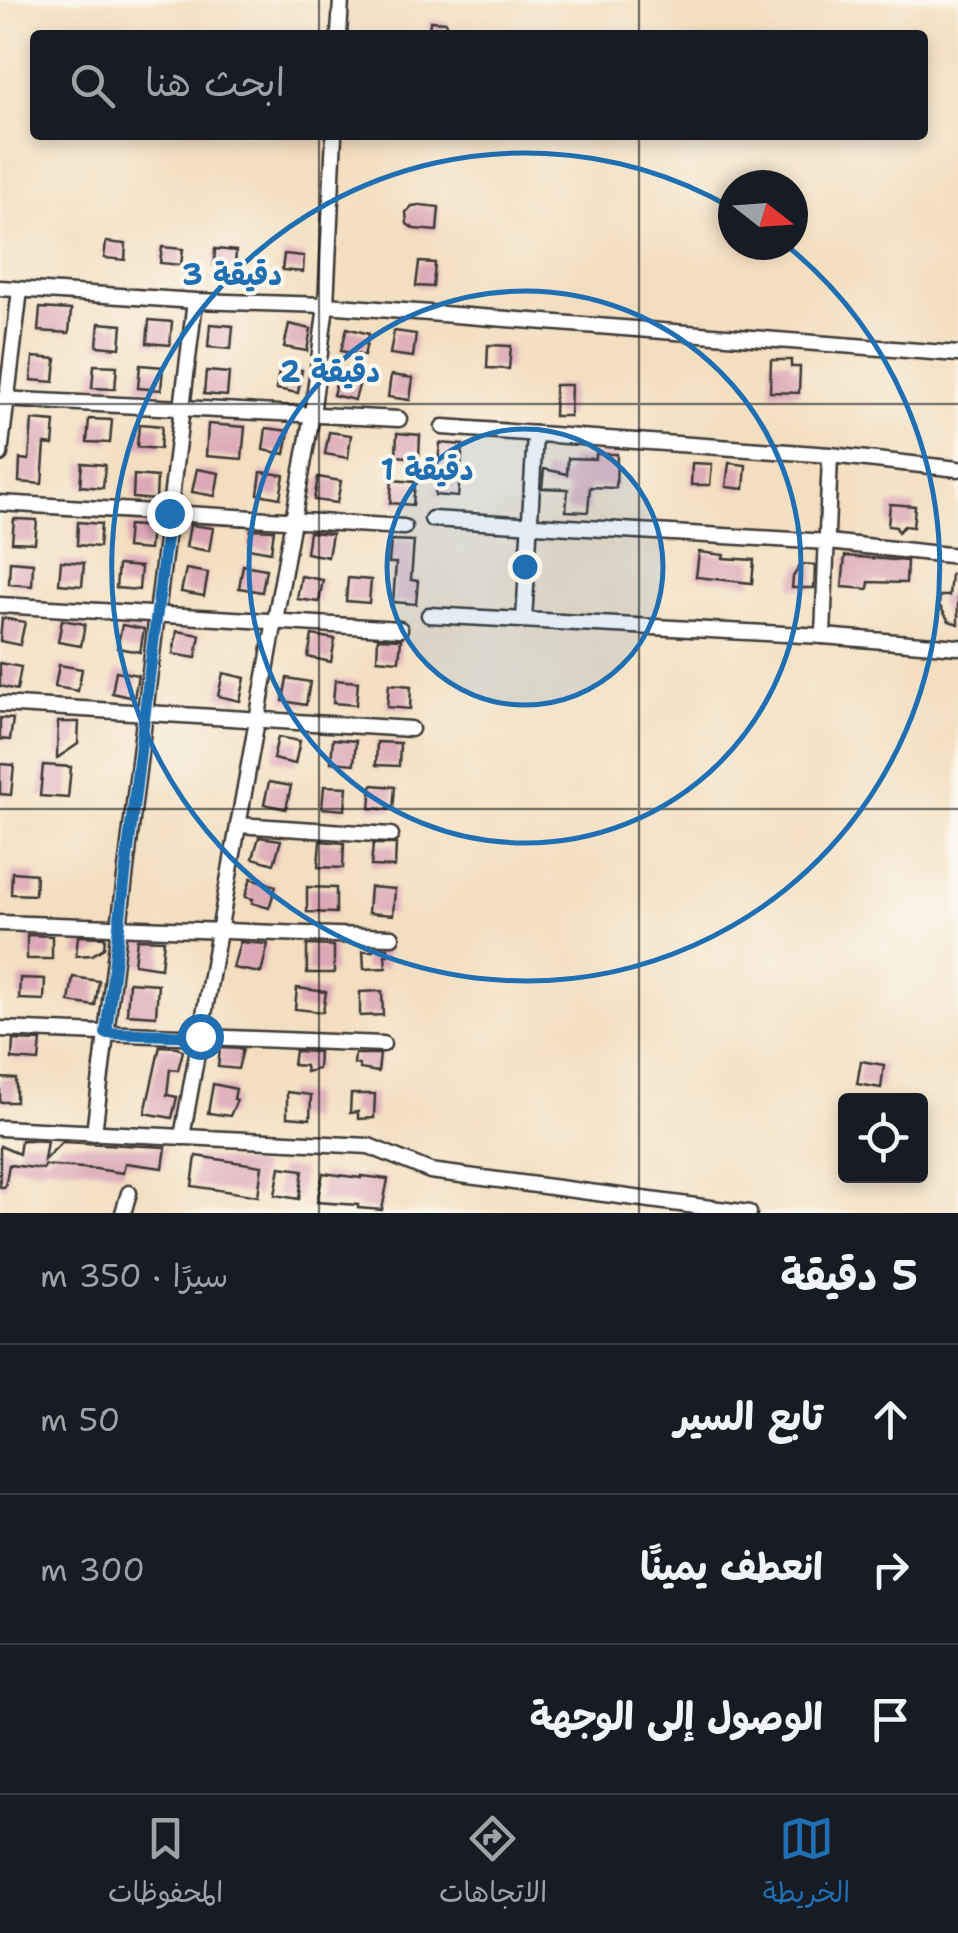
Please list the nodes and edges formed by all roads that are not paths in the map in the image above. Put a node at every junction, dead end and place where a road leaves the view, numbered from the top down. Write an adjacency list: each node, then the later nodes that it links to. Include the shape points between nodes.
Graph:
1 (341, 0): 2 (street)
2 (339, 30)
3 (334, 140): 7 (street)
4 (0, 288): 5 (street)
5 (20, 290): 6 (street); 9 (street)
6 (194, 301): 7 (street); 10 (street)
7 (326, 304): 8 (street); 11 (street)
8 (958, 354)
9 (3, 399): 10 (street); 15 (street)
10 (182, 408): 11 (street); 19 (street)
11 (312, 414): 12 (street); 21 (street)
12 (399, 419)
13 (443, 428): 14 (street)
14 (535, 434): 16 (street); 22 (street)
15 (0, 454)
16 (830, 456): 17 (street); 24 (street)
17 (958, 469)
18 (0, 503): 19 (street)
19 (169, 513): 21 (street); 27 (street)
20 (432, 519): 22 (street)
21 (293, 520): 23 (street); 30 (street)
22 (530, 524): 24 (street); 29 (street)
23 (404, 527)
24 (828, 542): 25 (street); 32 (street)
25 (958, 556)
26 (0, 605): 27 (street)
27 (157, 614): 30 (street); 35 (street)
28 (429, 615): 29 (street)
29 (524, 620): 32 (street)
30 (275, 622): 31 (street); 36 (street)
31 (400, 628)
32 (823, 636): 33 (street)
33 (958, 648)
34 (0, 704): 35 (street)
35 (145, 713): 36 (street); 41 (street)
36 (257, 720): 37 (street); 38 (street)
37 (411, 729)
38 (238, 825): 39 (street); 42 (street)
39 (391, 835)
40 (0, 923): 41 (street)
41 (119, 928): 42 (street); 45 (street)
42 (220, 931): 43 (street); 46 (street)
43 (392, 937)
44 (0, 1029): 45 (street)
45 (106, 1033): 46 (street); 49 (street)
46 (200, 1036): 47 (street); 50 (street)
47 (383, 1044)
48 (0, 1128): 49 (street)
49 (94, 1133): 50 (street)
50 (182, 1137): 53 (street, via 369,1146 430,1170)
51 (130, 1193): 52 (street)
52 (123, 1213)
53 (750, 1213)

